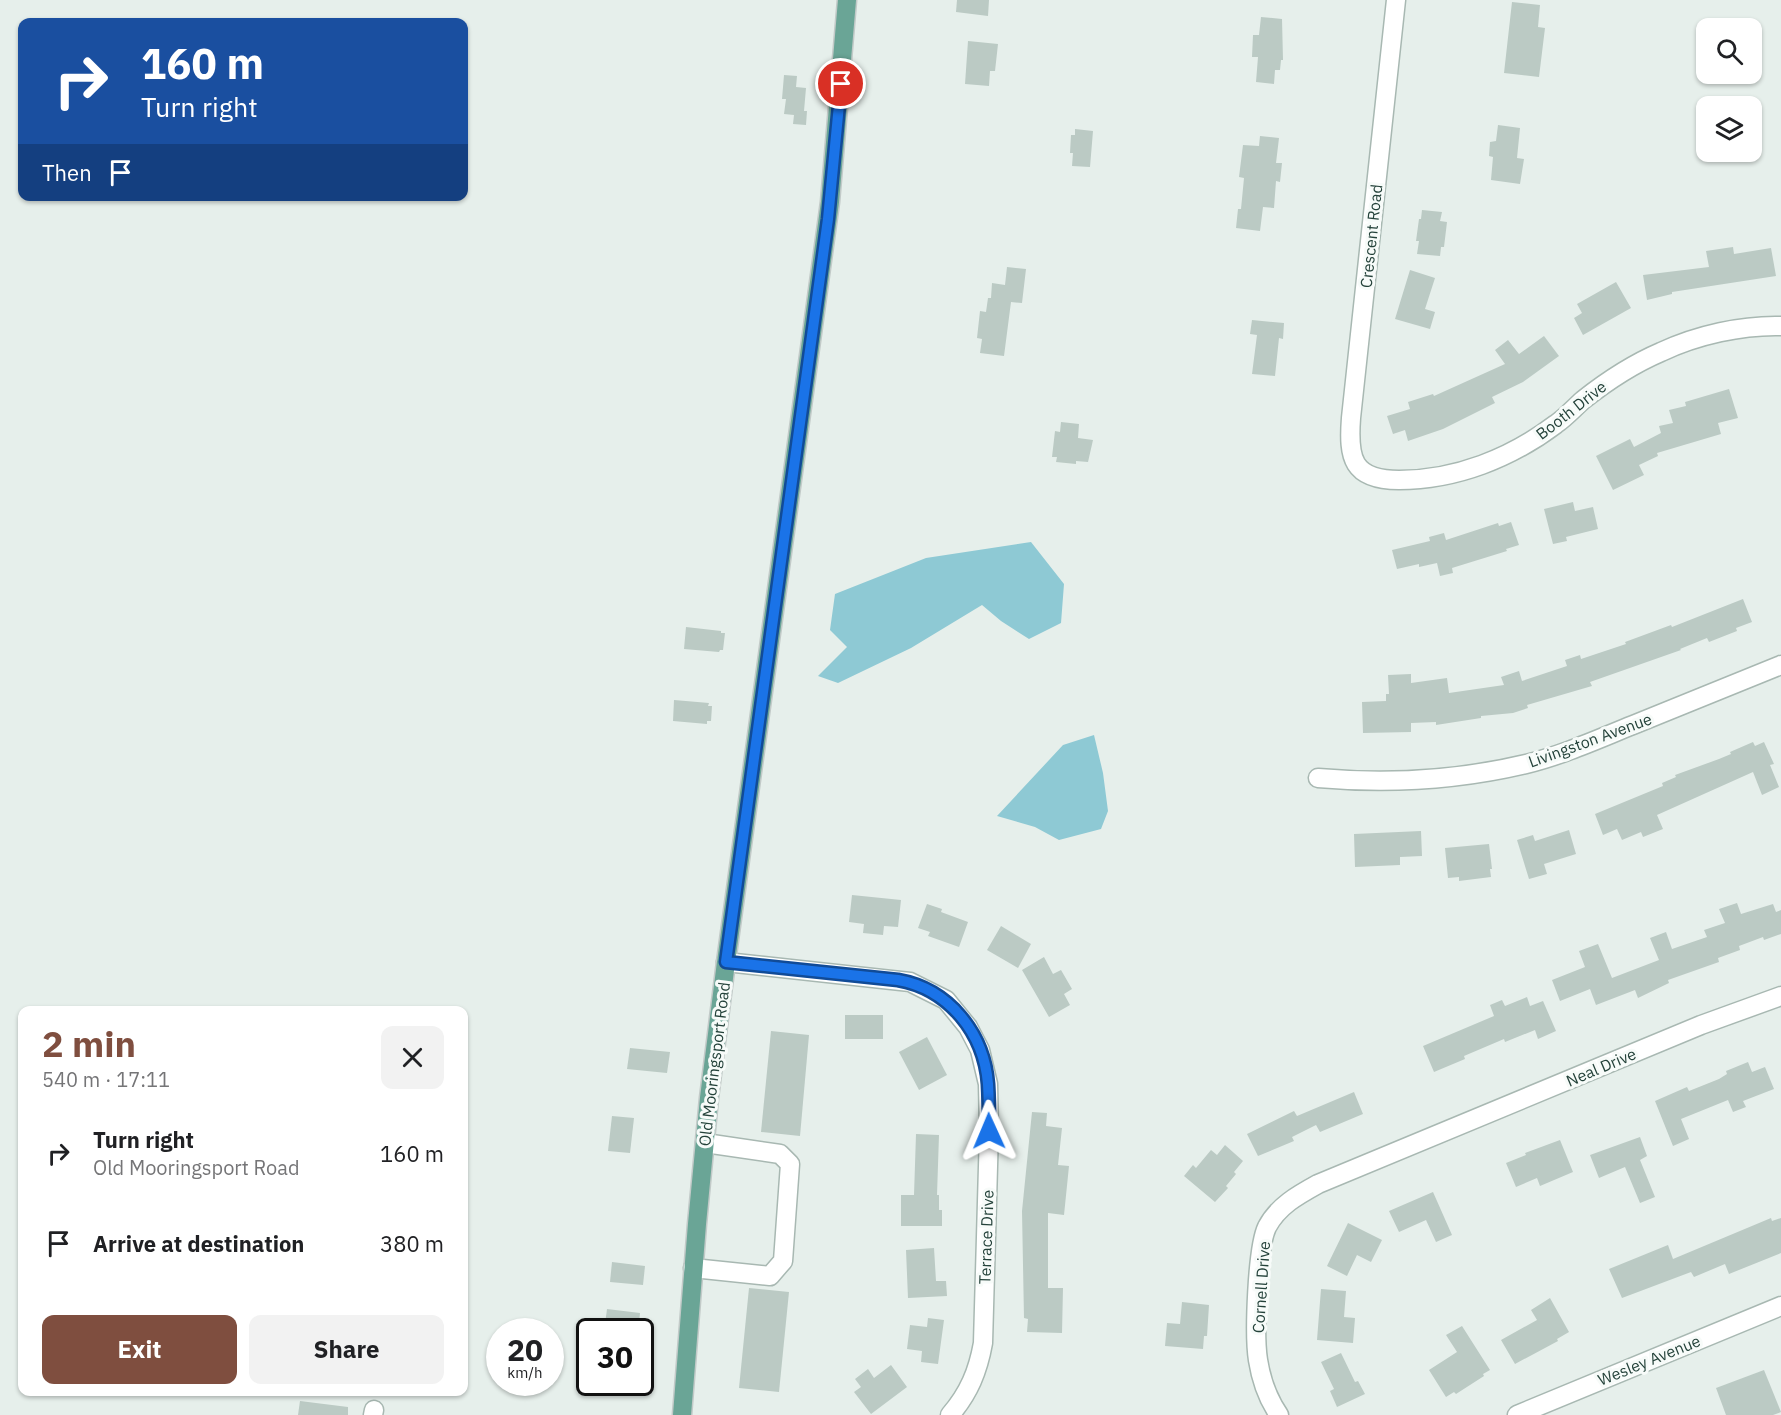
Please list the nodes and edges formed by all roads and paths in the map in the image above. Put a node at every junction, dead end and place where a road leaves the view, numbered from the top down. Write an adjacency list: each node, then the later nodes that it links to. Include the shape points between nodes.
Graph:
1 (847, 0): 7 (main road, Old Mooringsport Road, via 827,222)
2 (1396, 0): 4 (street, Crescent Road, via 1351,418 1351,453)
3 (1781, 326): 4 (street, Booth Drive, via 1737,330 1662,351 1620,374 1514,452 1474,469 1411,480 1383,479)
4 (1360, 470)
5 (1781, 665): 6 (street, Livingston Avenue, via 1529,764 1431,779)
6 (1318, 778)
7 (726, 962): 10 (main road, Old Mooringsport Road); 14 (street, Terrace Drive, via 910,982 946,1000 976,1043 985,1067 989,1131 983,1343 971,1385)
8 (1781, 996): 9 (street, Neal Drive)
9 (1422, 1141): 15 (street, Cornell Drive, via 1294,1197 1276,1212 1267,1228 1260,1251 1257,1344 1264,1384)
10 (705, 1143): 11 (main road, Old Mooringsport Road); 11 (street, via 780,1154 790,1164 783,1261 770,1276)
11 (693, 1268): 13 (main road, Old Mooringsport Road)
12 (1781, 1306): 16 (street, Wesley Avenue)
13 (682, 1415)
14 (950, 1415)
15 (1279, 1415)
16 (1517, 1415)

